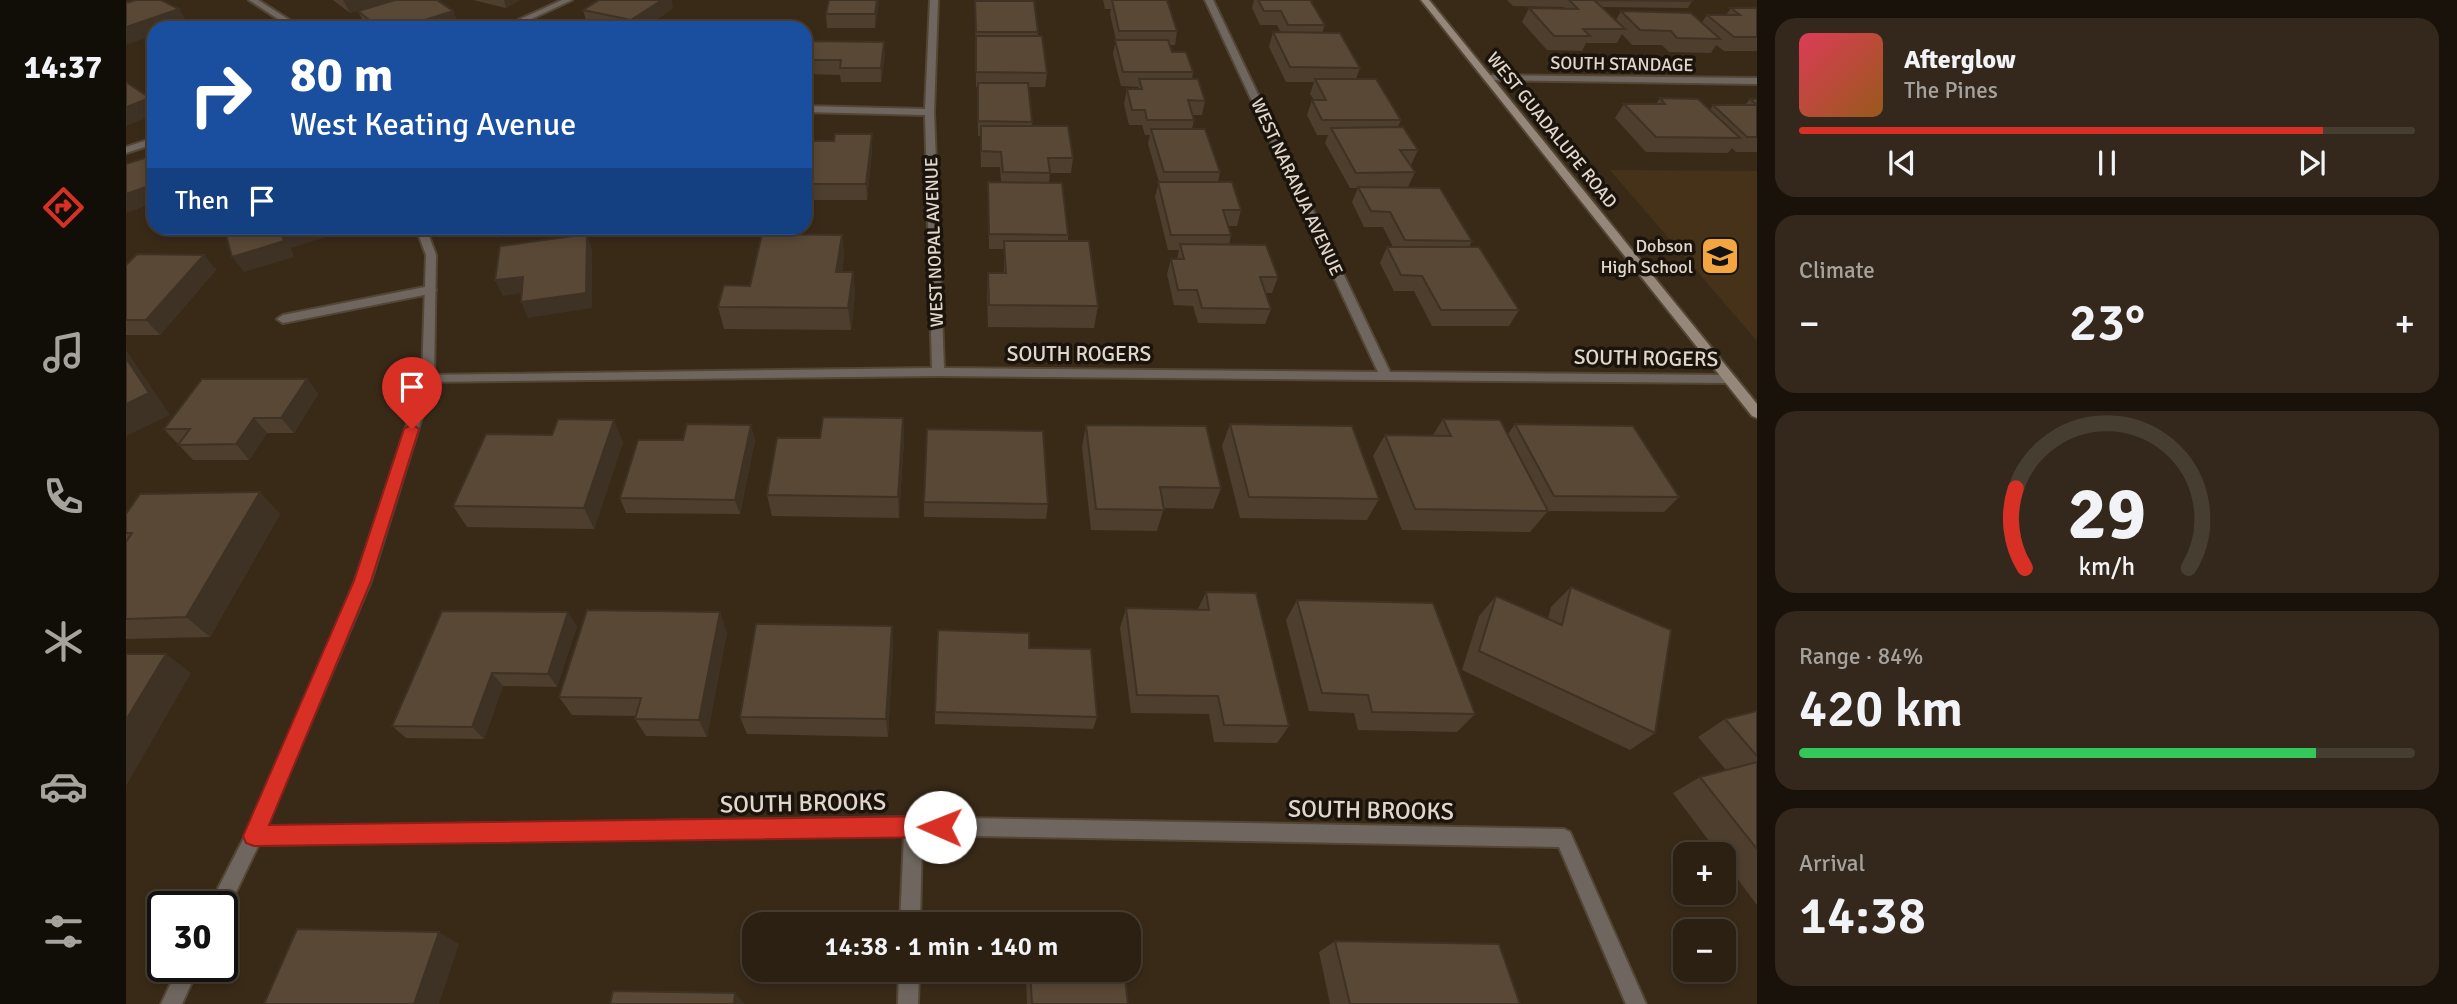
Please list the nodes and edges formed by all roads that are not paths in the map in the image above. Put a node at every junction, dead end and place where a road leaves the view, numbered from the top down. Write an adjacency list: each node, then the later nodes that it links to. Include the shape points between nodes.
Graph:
1 (253, 0): 6 (street)
2 (568, 0): 7 (street)
3 (934, 0): 11 (street, WEST NOPAL AVENUE)
4 (1209, 0): 18 (street, WEST NARANJA AVENUE)
5 (1425, 0): 8 (main road, WEST GUADALUPE ROAD)
6 (287, 21)
7 (521, 21)
8 (1488, 78): 9 (street, SOUTH STANDAGE); 20 (main road, WEST GUADALUPE ROAD)
9 (1757, 81)
10 (812, 109): 11 (street)
11 (929, 112): 17 (street, WEST NOPAL AVENUE)
12 (147, 143): 13 (street)
13 (126, 150)
14 (424, 235): 15 (street, via 431,255)
15 (430, 290): 16 (street); 19 (street)
16 (283, 319)
17 (938, 372): 18 (street, SOUTH ROGERS); 19 (street, SOUTH ROGERS)
18 (1385, 374): 20 (street, SOUTH ROGERS)
19 (428, 379): 23 (street, via 363,581)
20 (1731, 379): 21 (main road, WEST GUADALUPE ROAD)
21 (1757, 412)
22 (913, 826): 23 (street, SOUTH BROOKS); 25 (street); 30 (street, SOUTH BROOKS, via 1564,838)
23 (254, 836): 24 (street)
24 (226, 891)
25 (910, 912)
26 (181, 982): 28 (street)
27 (909, 982): 29 (street)
28 (171, 1004)
29 (908, 1004)
30 (1636, 1004)

